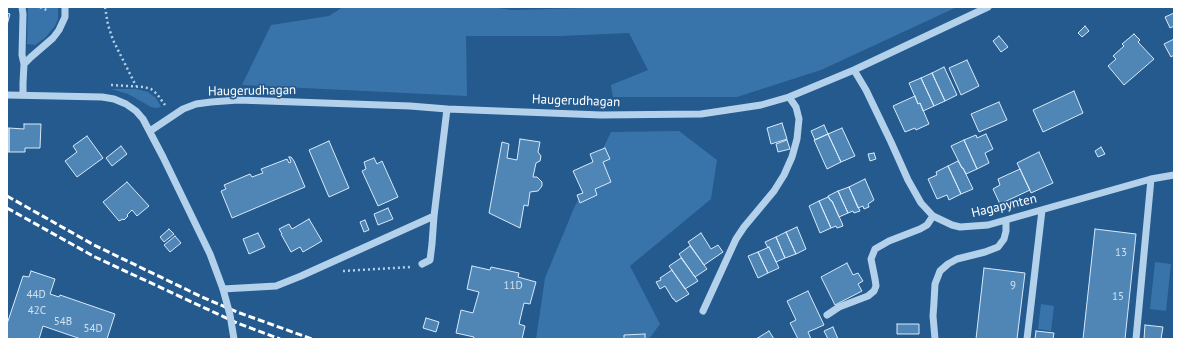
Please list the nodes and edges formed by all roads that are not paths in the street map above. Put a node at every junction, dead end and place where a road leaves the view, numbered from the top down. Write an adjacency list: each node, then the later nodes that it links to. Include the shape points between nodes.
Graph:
1 (22, 7): 4 (street)
2 (65, 7): 4 (street, via 65,17 59,30)
3 (988, 7): 5 (street, Haugerudhagan)
4 (24, 64): 7 (street)
5 (854, 70): 8 (street, Haugerudhagan); 15 (street, Hagapynten, via 866,90 914,193)
6 (7, 94): 7 (street)
7 (23, 95): 10 (street, via 114,99 136,111)
8 (789, 97): 9 (street, Haugerudhagan, via 761,105 701,114 601,115); 19 (street, via 796,107 799,119 792,157 774,191 736,239)
9 (447, 109): 10 (street, Haugerudhagan, via 244,100 211,102 183,109); 14 (street)
10 (150, 131): 18 (street, via 210,254)
11 (1174, 175): 12 (street, Hagapynten)
12 (1151, 179): 13 (street, Hagapynten); 24 (street)
13 (1042, 210): 16 (street, Hagapynten); 23 (street)
14 (434, 216): 17 (street, via 430,260); 18 (street, via 276,286)
15 (933, 216): 16 (street, Hagapynten, via 960,227 988,225); 20 (street, via 927,225 920,229 875,249 871,258 876,286 874,291)
16 (1006, 220): 22 (street, via 1004,239 998,247 957,260 940,271 935,284)
17 (422, 264)
18 (223, 289): 21 (street, bridge)
19 (703, 311)
20 (827, 315)
21 (234, 339)
22 (935, 339)
23 (1027, 339)
24 (1136, 339)

